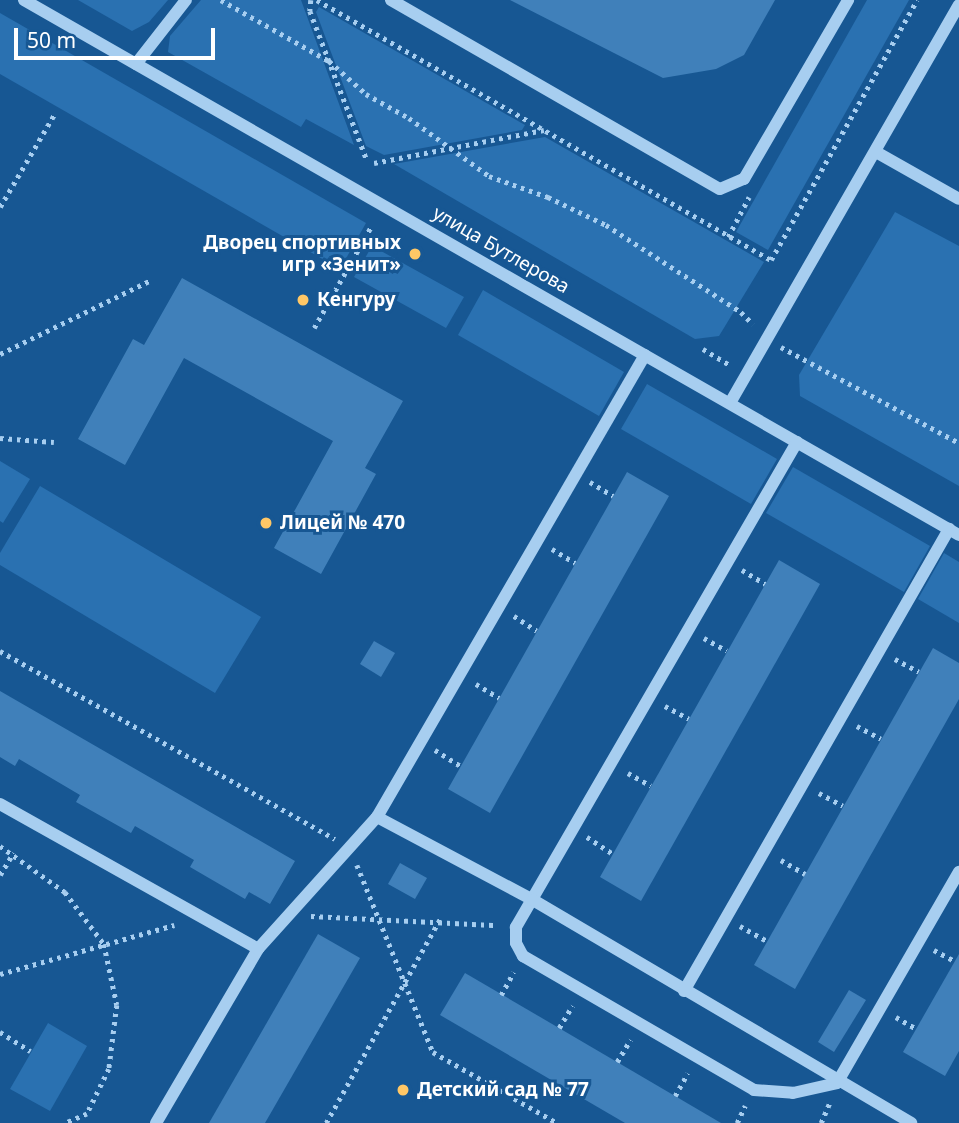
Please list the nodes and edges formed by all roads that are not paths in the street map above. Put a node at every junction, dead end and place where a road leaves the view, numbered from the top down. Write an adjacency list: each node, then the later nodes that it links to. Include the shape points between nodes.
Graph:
1 (24, 0): 6 (street, улица Бутлерова)
2 (186, 0): 6 (street)
3 (391, 0): 4 (street, via 709,184 733,187 744,179)
4 (848, 0)
5 (959, 5): 7 (street)
6 (136, 64): 9 (street, улица Бутлерова)
7 (876, 152): 8 (street); 10 (street)
8 (959, 200)
9 (645, 355): 10 (street, улица Бутлерова); 14 (street)
10 (730, 403): 11 (street, улица Бутлерова)
11 (797, 442): 12 (street, улица Бутлерова); 16 (street)
12 (954, 532): 18 (street, via 879,651)
13 (0, 804): 17 (street)
14 (377, 817): 16 (street); 17 (street)
15 (959, 872): 19 (street)
16 (533, 900): 18 (street); 19 (street, via 516,927 516,943 523,956 754,1090 793,1093)
17 (258, 948): 20 (street)
18 (684, 991): 19 (street)
19 (837, 1083): 21 (street)
20 (156, 1123)
21 (911, 1123)

